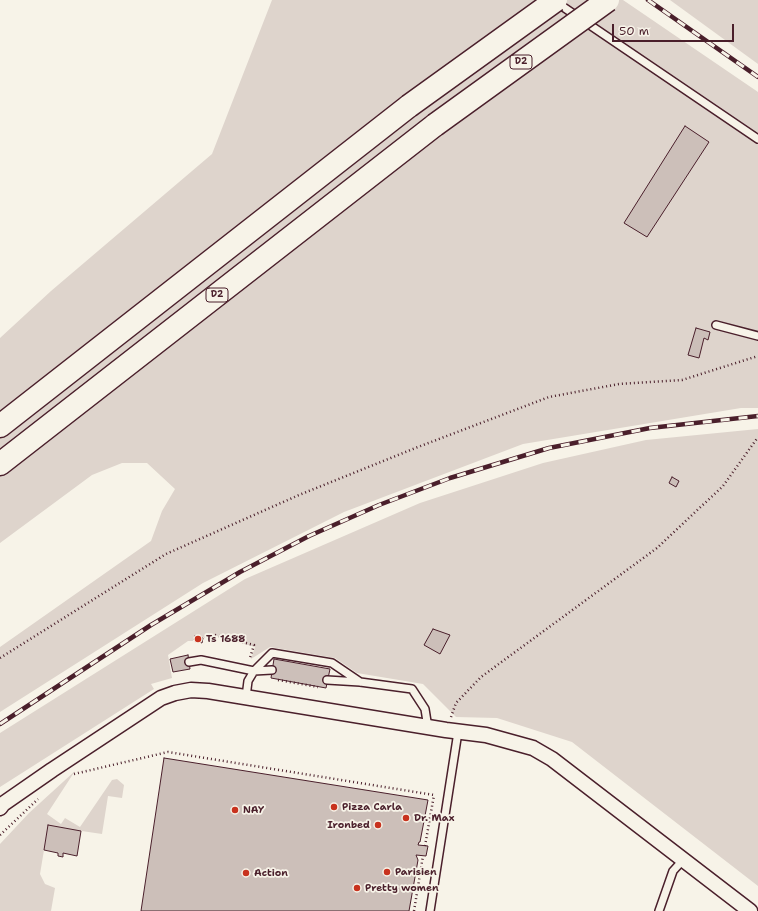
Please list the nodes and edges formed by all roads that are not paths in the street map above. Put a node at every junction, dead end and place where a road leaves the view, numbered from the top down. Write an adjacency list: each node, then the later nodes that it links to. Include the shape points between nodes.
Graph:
1 (554, 0): 3 (lane); 6 (highway, bridge, via 409,106)
2 (608, 0): 7 (highway, D2, bridge, via 435,125)
3 (758, 139)
4 (716, 325): 5 (lane)
5 (758, 336)
6 (0, 426)
7 (0, 464)
8 (189, 662): 10 (lane, via 201,660)
9 (272, 670): 10 (lane)
10 (254, 671): 12 (lane, via 272,653 332,663); 13 (lane, via 248,681)
11 (328, 680): 12 (lane)
12 (360, 682): 14 (lane, via 412,690 425,709)
13 (246, 697): 14 (street); 16 (street, via 191,690 161,698)
14 (428, 728): 15 (street)
15 (452, 731): 17 (street, via 486,735 533,748 552,759); 18 (lane)
16 (1, 806)
17 (683, 860): 19 (lane, via 673,871); 20 (street)
18 (430, 911)
19 (659, 911)
20 (750, 911)

